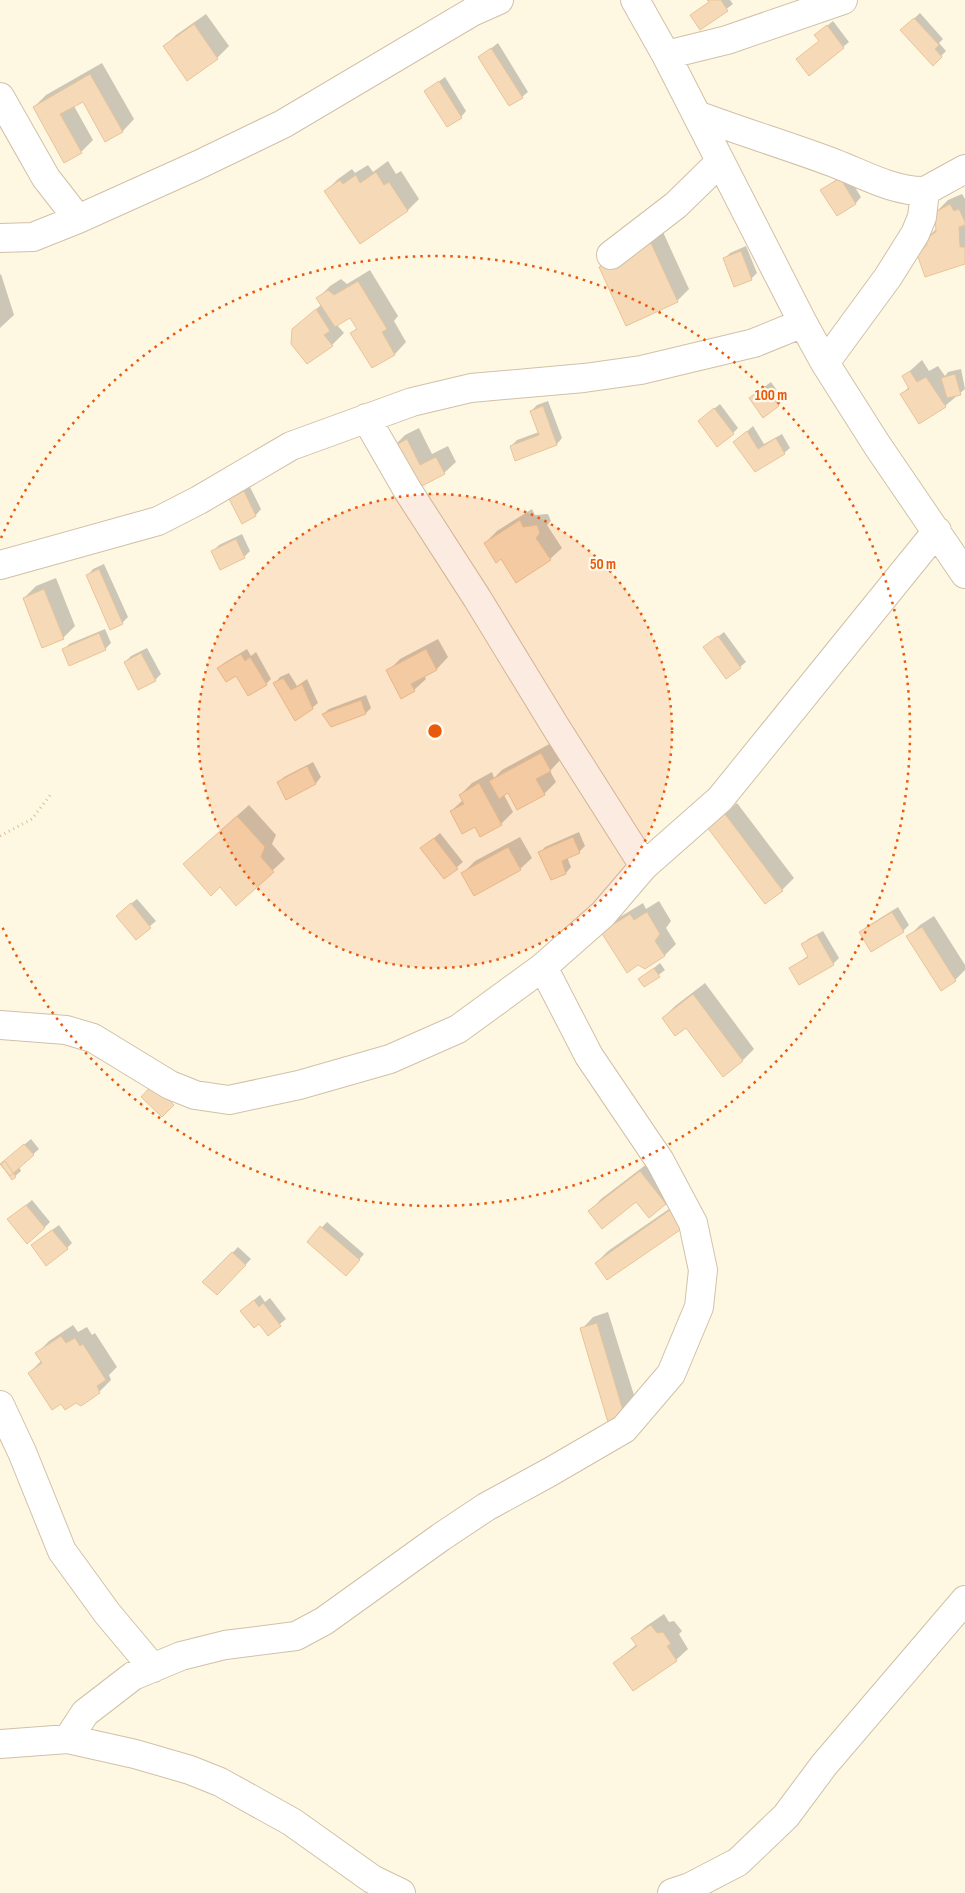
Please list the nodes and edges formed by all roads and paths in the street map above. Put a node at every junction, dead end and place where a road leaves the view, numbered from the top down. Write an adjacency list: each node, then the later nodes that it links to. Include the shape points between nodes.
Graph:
1 (499, 0): 10 (street, via 472,12 284,124)
2 (635, 0): 4 (street)
3 (843, 0): 4 (street, via 727,40)
4 (666, 55): 6 (street)
5 (0, 98): 10 (street, via 46,178)
6 (697, 115): 7 (street); 9 (street, via 876,180 913,191)
7 (720, 162): 12 (street, via 676,205); 13 (street)
8 (965, 169): 9 (street)
9 (925, 190): 14 (street, via 922,217 915,234)
10 (78, 219): 11 (street, via 33,237)
11 (0, 238)
12 (612, 255)
13 (803, 323): 14 (street); 15 (street, via 754,342 641,370 471,388 412,402)
14 (825, 363): 16 (street)
15 (366, 418): 17 (street, via 290,446 158,521); 21 (street, via 408,491)
16 (937, 531): 18 (street); 21 (street, via 720,799)
17 (0, 565)
18 (965, 574)
19 (51, 794): 20 (path, via 32,819)
20 (0, 836)
21 (644, 866): 22 (street, via 602,914)
22 (543, 967): 23 (street, via 458,1029 390,1059 229,1100 194,1095 170,1085 93,1038 66,1030); 26 (street, via 589,1056 660,1161 693,1223 702,1270 699,1308 670,1374 624,1429 486,1507 317,1625 296,1636 225,1645 181,1656)
23 (0, 1025)
24 (0, 1405): 26 (street, via 62,1551 107,1613)
25 (965, 1600): 30 (street, via 824,1765 786,1816 738,1862)
26 (153, 1668): 27 (street, via 134,1676 85,1713)
27 (68, 1739): 28 (street); 29 (street, via 135,1754 220,1782 292,1822 372,1879)
28 (0, 1744)
29 (401, 1893)
30 (672, 1893)

